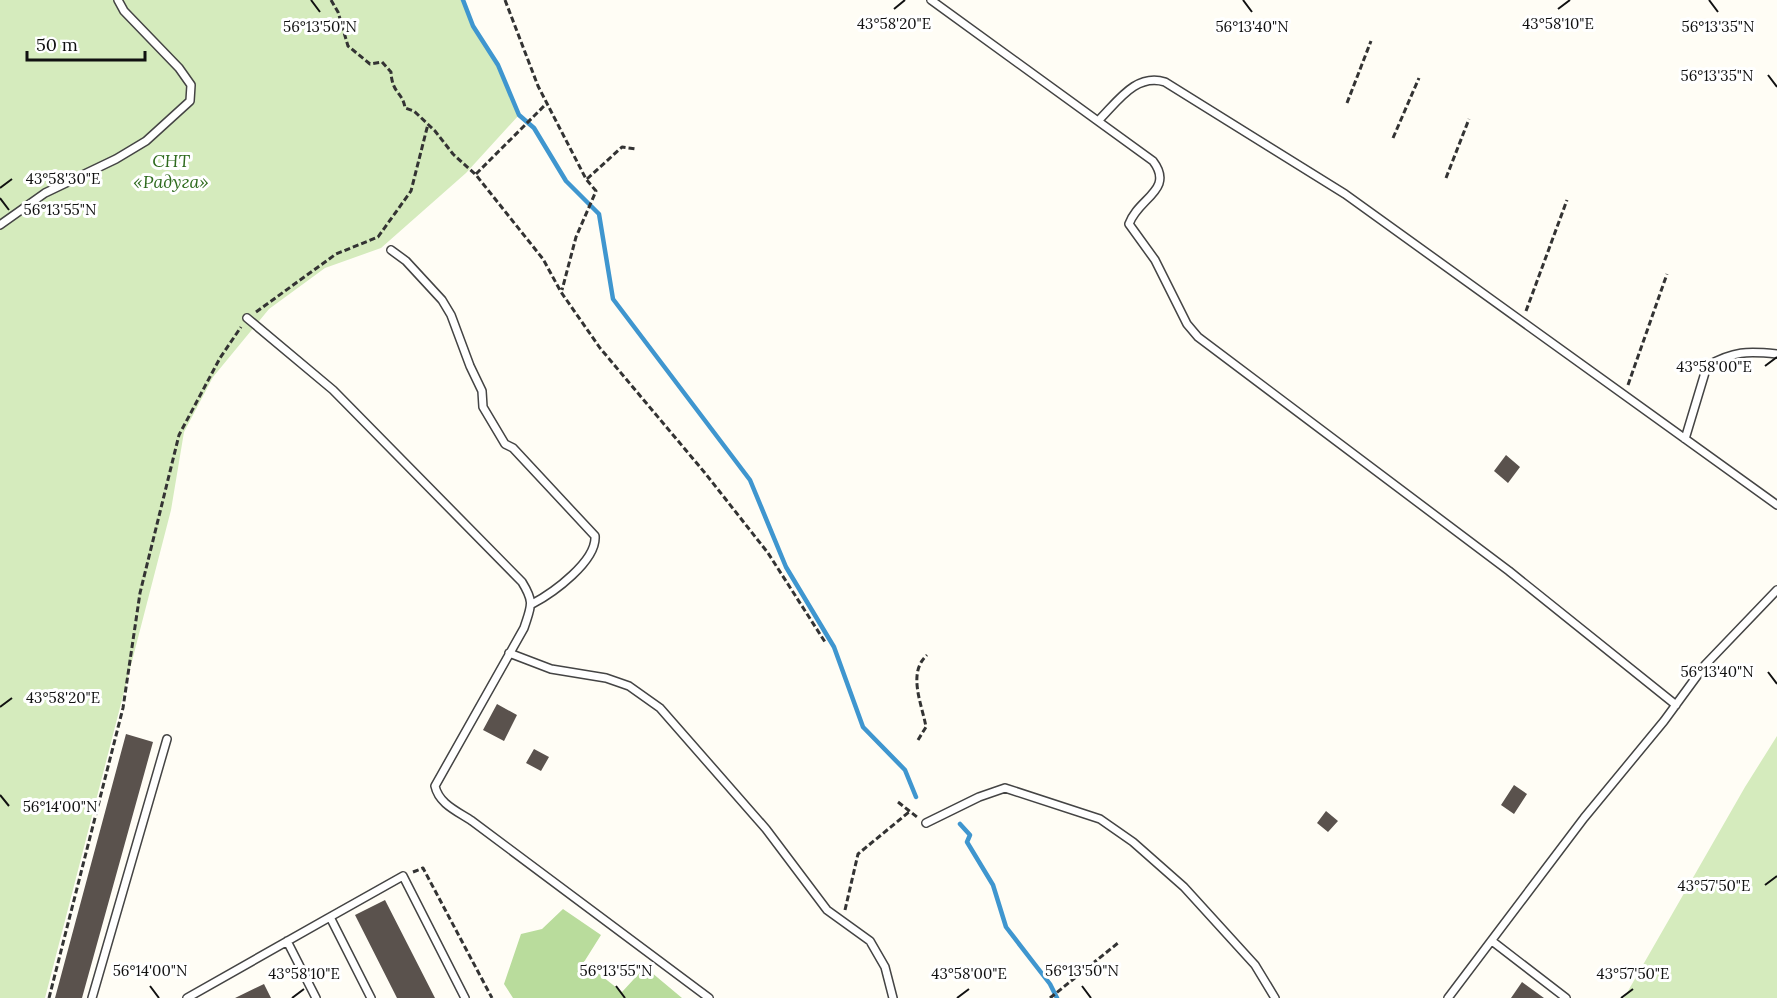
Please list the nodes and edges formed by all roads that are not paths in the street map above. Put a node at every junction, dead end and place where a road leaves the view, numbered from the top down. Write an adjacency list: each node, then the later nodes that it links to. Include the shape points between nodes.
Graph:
1 (118, 0): 4 (lane, via 179,68 191,85 190,100 146,141 45,192)
2 (931, 0): 3 (lane)
3 (1099, 120): 8 (lane, via 1130,88 1153,78 1165,81 1345,194); 13 (lane, via 1161,171 1157,189 1133,212 1129,224 1155,260 1187,324 1198,337 1509,571)
4 (0, 225)
5 (391, 250): 11 (lane, via 442,300 451,315 482,391 483,407 505,444 595,536 593,552 563,583)
6 (246, 318): 11 (lane, via 333,390 522,582)
7 (1777, 354): 8 (lane, via 1728,354 1707,366)
8 (1685, 439): 9 (lane)
9 (1777, 506)
10 (1777, 590): 13 (lane, via 1705,665)
11 (532, 604): 12 (lane)
12 (509, 653): 24 (lane, via 435,786 436,794); 25 (lane, via 551,669 629,686 660,708 766,829 827,910 870,941 885,967)
13 (1676, 705): 18 (lane, via 1584,818)
14 (167, 739): 19 (lane)
15 (926, 823): 26 (lane, via 1005,789 1100,819 1184,887 1255,965)
16 (330, 917): 17 (lane); 22 (lane); 23 (lane, via 403,876)
17 (287, 941): 20 (lane); 21 (lane)
18 (1492, 941): 27 (lane); 28 (lane)
19 (92, 998)
20 (187, 998)
21 (316, 998)
22 (371, 998)
23 (465, 998)
24 (709, 998)
25 (893, 998)
26 (1275, 998)
27 (1448, 998)
28 (1566, 998)

